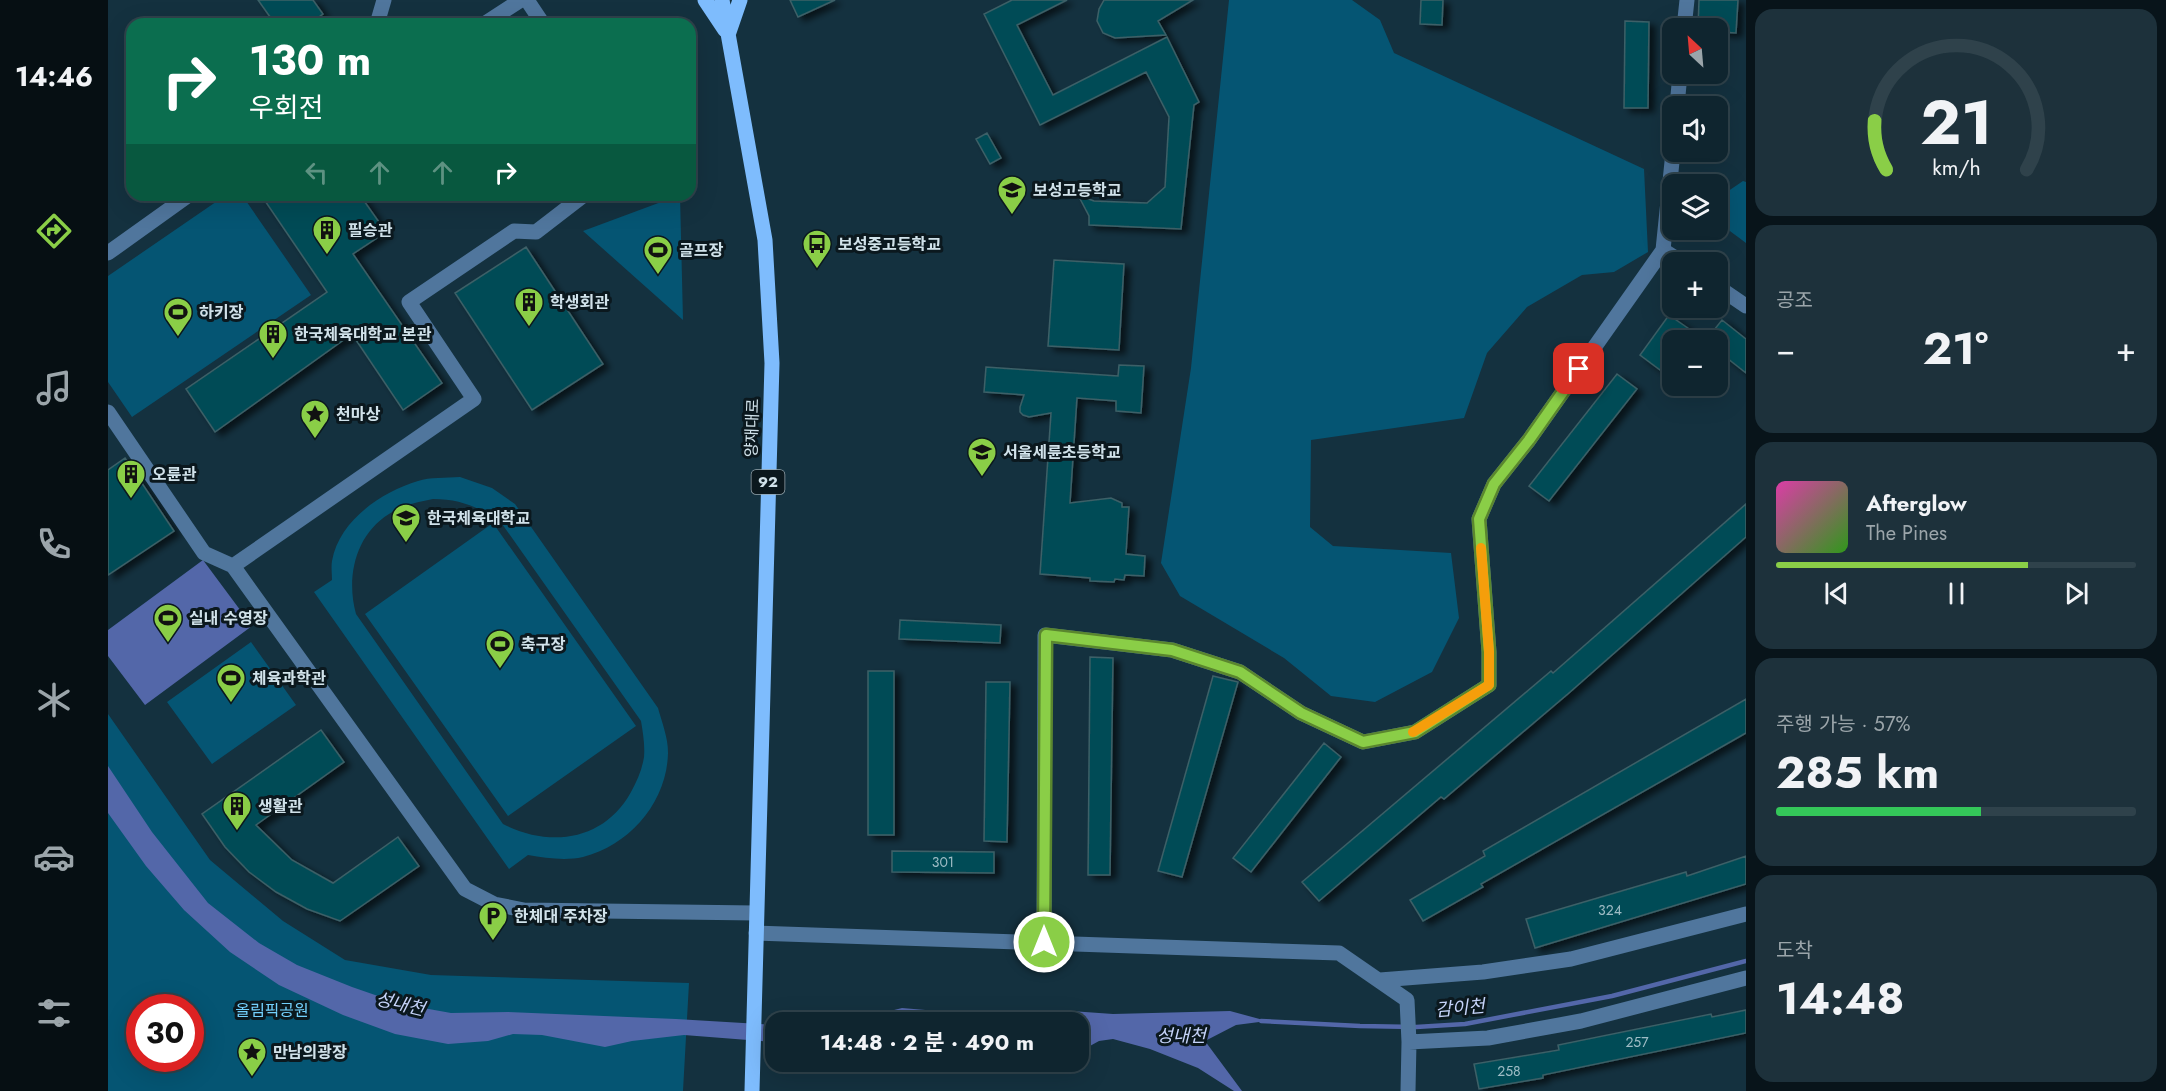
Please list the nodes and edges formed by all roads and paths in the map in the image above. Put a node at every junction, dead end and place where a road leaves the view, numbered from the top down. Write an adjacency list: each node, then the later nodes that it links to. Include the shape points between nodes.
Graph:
1 (384, 0): 8 (street)
2 (521, 0): 9 (street)
3 (527, 0): 10 (street)
4 (705, 0): 12 (main road)
5 (722, 0): 12 (main road, 양재대로 / 92)
6 (740, 0): 12 (main road)
7 (1687, 0): 11 (street)
8 (379, 18)
9 (493, 18)
10 (539, 18)
11 (1685, 18)
12 (728, 35): 23 (main road, 양재대로 / 92, via 765,240 772,363)
13 (1671, 162): 16 (street)
14 (181, 201): 18 (street)
15 (576, 201): 22 (street, via 536,232 514,231 409,302 474,399)
16 (1663, 250): 17 (street); 26 (street, via 1494,484 1479,519 1489,685 1415,732 1363,742 1301,713 1240,672 1172,650 1046,635)
17 (1666, 252)
18 (108, 253)
19 (1728, 293): 20 (street)
20 (1746, 306)
21 (108, 412): 22 (street, via 204,553)
22 (233, 566): 23 (street, via 465,889 494,904 524,910)
23 (756, 913): 25 (main road, 양재대로 / 92)
24 (1746, 914): 28 (street, via 1571,959 1483,972)
25 (756, 933): 26 (street); 30 (main road, 92)
26 (1044, 942): 28 (street, via 1339,953)
27 (1746, 978): 29 (street, via 1581,1021 1488,1038)
28 (1380, 980): 29 (street, via 1407,1000)
29 (1409, 1042): 31 (street)
30 (752, 1091)
31 (1408, 1091)

